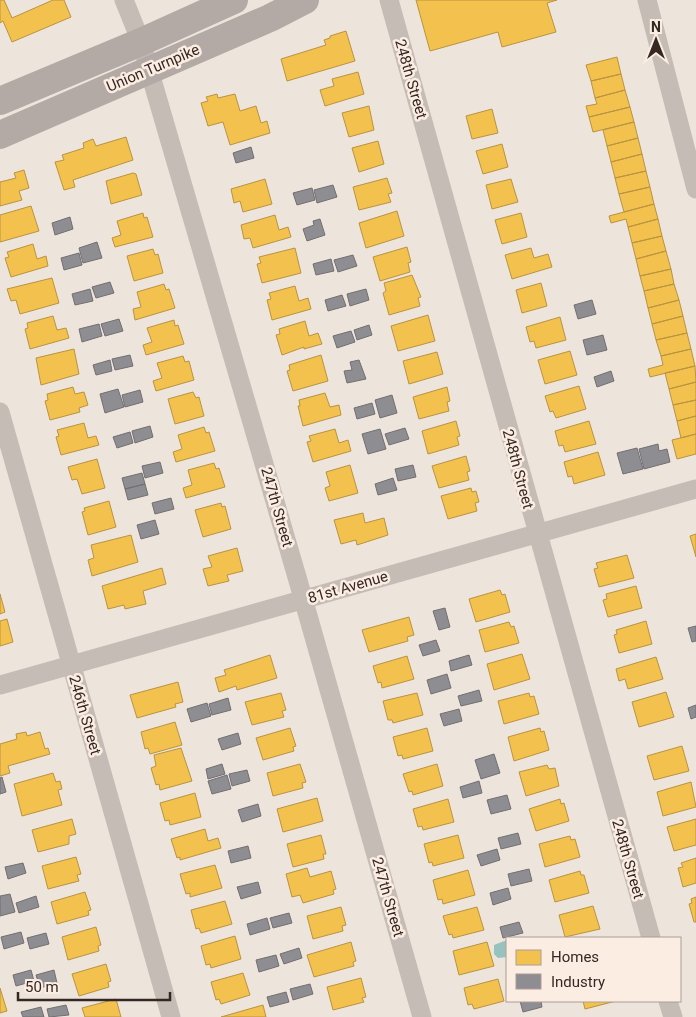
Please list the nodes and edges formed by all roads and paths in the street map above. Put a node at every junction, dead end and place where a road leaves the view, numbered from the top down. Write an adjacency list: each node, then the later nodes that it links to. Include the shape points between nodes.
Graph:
1 (124, 0): 6 (street, 247th Street)
2 (234, 0): 6 (main road, Union Turnpike)
3 (305, 0): 7 (main road, Union Turnpike)
4 (388, 0): 14 (street, 248th Street)
5 (647, 0): 10 (street)
6 (141, 42): 7 (street, 247th Street); 8 (main road, Union Turnpike)
7 (149, 69): 9 (main road, Union Turnpike); 15 (street, 247th Street)
8 (0, 101)
9 (0, 135)
10 (696, 189)
11 (0, 412): 12 (street, 246th Street)
12 (2, 432): 16 (street, 246th Street)
13 (696, 489): 14 (street, 81st Avenue)
14 (536, 534): 15 (street, 81st Avenue); 18 (street, 248th Street)
15 (304, 600): 16 (street, 81st Avenue); 21 (street, 247th Street)
16 (70, 664): 17 (street, 81st Avenue); 20 (street, 246th Street)
17 (0, 685)
18 (651, 937)
19 (668, 1002): 22 (street)
20 (170, 1017)
21 (422, 1017)
22 (673, 1017)

